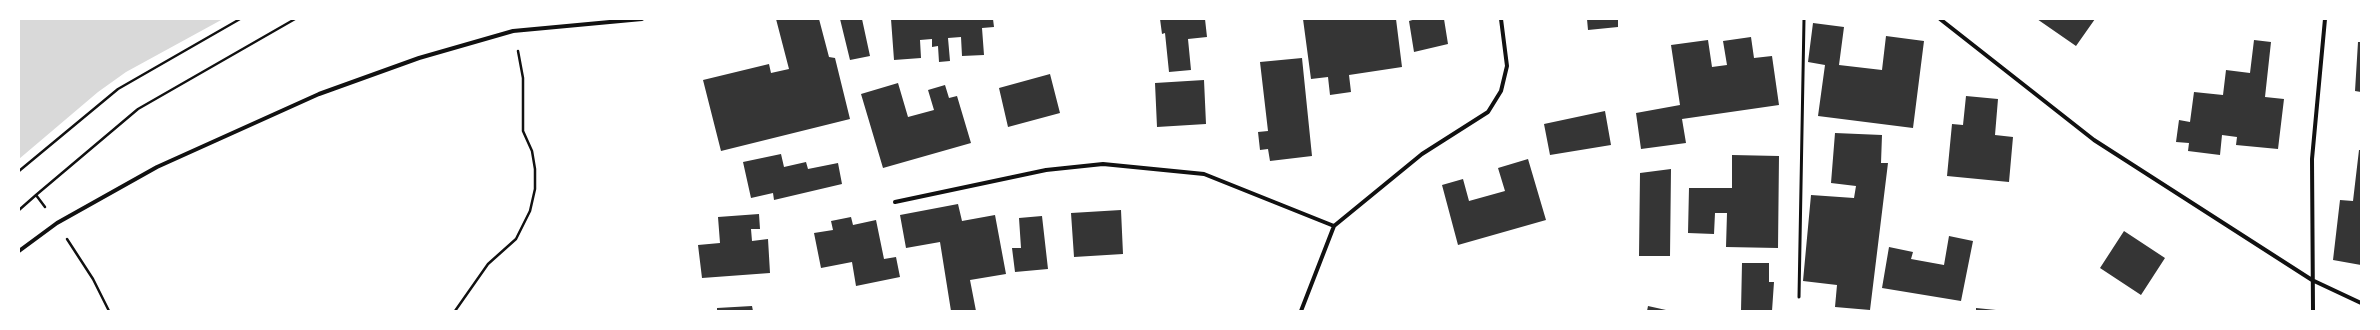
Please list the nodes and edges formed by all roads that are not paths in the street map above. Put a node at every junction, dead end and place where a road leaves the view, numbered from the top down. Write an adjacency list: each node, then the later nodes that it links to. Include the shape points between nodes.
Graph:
1 (642, 19): 8 (street, via 513,31 419,58 318,94 157,167 57,223)
2 (1501, 19): 7 (street, via 1508,66 1501,91 1488,112 1422,154)
3 (1804, 19): 10 (lane)
4 (1940, 19): 9 (street, via 2094,140)
5 (2325, 19): 9 (street, via 2312,159)
6 (895, 202): 7 (street, via 1046,170 1103,164 1204,174)
7 (1334, 226): 12 (street)
8 (19, 252)
9 (2312, 280): 11 (street); 13 (street)
10 (1800, 297)
11 (2361, 303)
12 (1301, 311)
13 (2313, 311)

